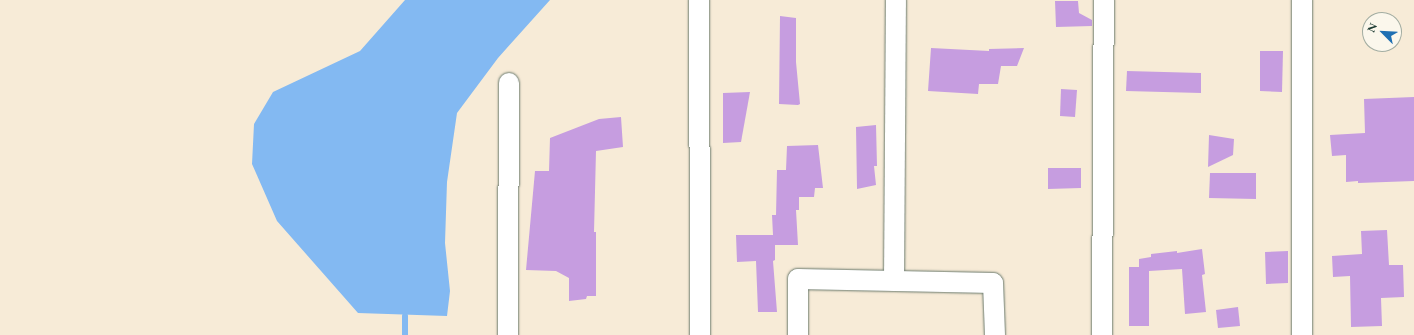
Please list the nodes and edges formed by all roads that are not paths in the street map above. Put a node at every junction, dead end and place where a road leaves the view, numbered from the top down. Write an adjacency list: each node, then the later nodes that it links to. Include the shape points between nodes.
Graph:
1 (699, 0): 8 (street)
2 (896, 0): 6 (street)
3 (1104, 0): 11 (street)
4 (1302, 0): 12 (street)
5 (509, 83): 7 (street)
6 (894, 281): 9 (street, via 798,279); 10 (street, via 993,283)
7 (508, 335)
8 (700, 335)
9 (798, 335)
10 (996, 335)
11 (1102, 335)
12 (1302, 335)

